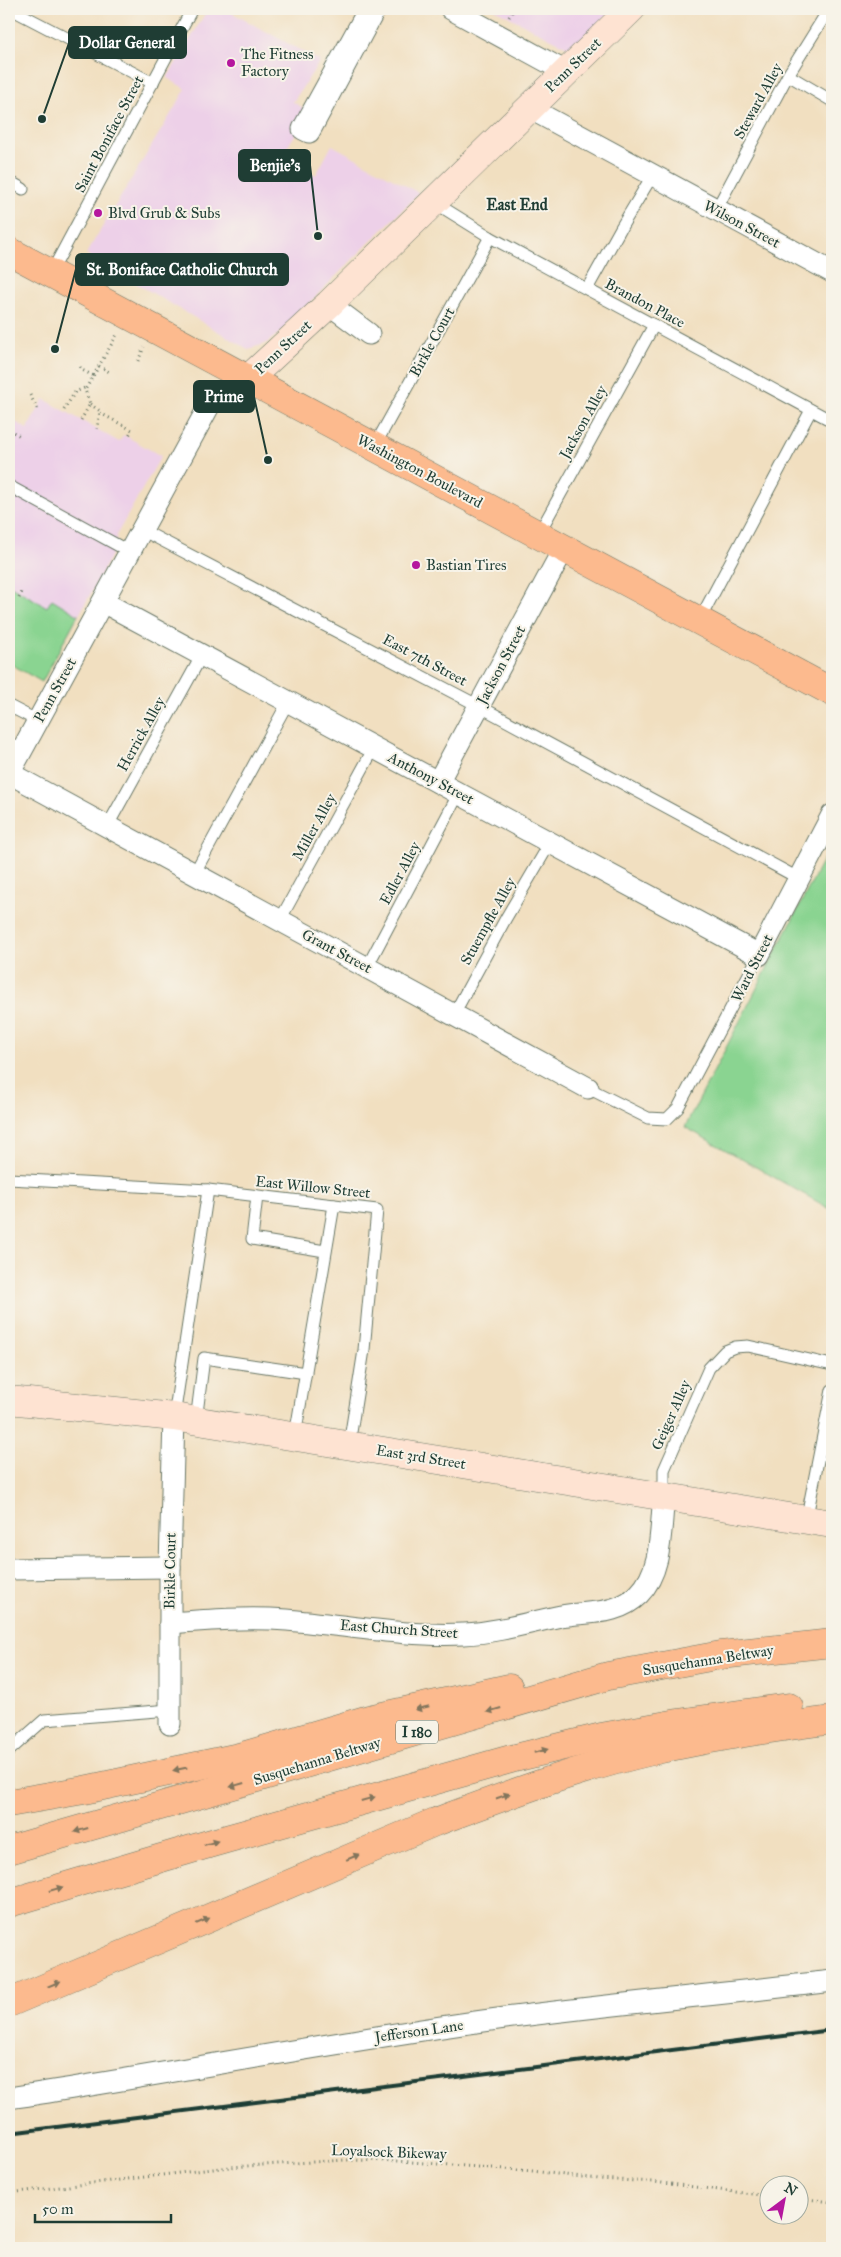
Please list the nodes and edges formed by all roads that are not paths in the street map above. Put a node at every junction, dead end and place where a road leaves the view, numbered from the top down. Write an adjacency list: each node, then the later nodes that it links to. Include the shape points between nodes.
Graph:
1 (11, 9): 10 (lane)
2 (192, 9): 10 (lane, Saint Boniface Street)
3 (369, 9): 4 (street, via 303,129 309,132)
4 (375, 9)
5 (451, 9): 8 (street)
6 (631, 9): 8 (main road, Penn Street)
7 (829, 9): 9 (lane, Steward Alley)
8 (566, 72): 12 (main road, Penn Street)
9 (788, 75): 11 (lane); 17 (lane, Steward Alley)
10 (153, 83): 21 (lane, Saint Boniface Street)
11 (832, 101)
12 (529, 108): 13 (street, Wilson Street); 23 (main road, Penn Street)
13 (652, 176): 17 (street, Wilson Street); 22 (lane)
14 (9, 180): 15 (lane)
15 (23, 189)
16 (445, 209): 18 (lane, Brandon Place)
17 (716, 210): 20 (street, Wilson Street)
18 (490, 237): 22 (lane, Brandon Place); 29 (lane, Birkle Court)
19 (9, 251): 21 (main road, Washington Boulevard)
20 (832, 272)
21 (51, 273): 26 (main road, Washington Boulevard)
22 (587, 289): 24 (lane, Brandon Place)
23 (330, 304): 25 (street); 26 (main road, Penn Street)
24 (654, 325): 27 (lane, Brandon Place); 32 (lane, Jackson Alley)
25 (369, 334)
26 (248, 379): 29 (main road, Washington Boulevard); 31 (street, Penn Street, via 216,395)
27 (811, 410): 28 (lane, Brandon Place); 36 (lane)
28 (832, 421)
29 (374, 446): 32 (main road, Washington Boulevard)
30 (9, 486): 34 (lane)
31 (142, 530): 34 (street, Penn Street); 41 (lane, East 7th Street)
32 (538, 534): 33 (main road, Washington Boulevard)
33 (564, 548): 36 (main road, Washington Boulevard); 41 (street, Jackson Street)
34 (130, 552): 35 (street, Penn Street)
35 (103, 602): 37 (street, Anthony Street); 42 (street, Penn Street)
36 (699, 621): 38 (main road, Washington Boulevard)
37 (202, 655): 39 (street, Anthony Street); 48 (lane, Herrick Alley)
38 (832, 692)
39 (288, 702): 43 (street, Anthony Street); 50 (lane)
40 (9, 706): 42 (lane)
41 (479, 706): 45 (street, Jackson Street); 51 (lane, East 7th Street)
42 (38, 721): 44 (street, Penn Street)
43 (374, 748): 45 (street, Anthony Street); 52 (lane, Miller Alley)
44 (9, 774): 48 (street, Grant Street)
45 (438, 782): 46 (street, Anthony Street)
46 (459, 793): 49 (street, Anthony Street); 54 (lane, Edler Alley)
47 (832, 815): 51 (street, Ward Street)
48 (107, 827): 50 (street, Grant Street)
49 (550, 843): 53 (street, Anthony Street); 55 (lane, Stuempfle Alley)
50 (194, 874): 52 (street, Grant Street)
51 (798, 878): 53 (street, Ward Street)
52 (280, 920): 54 (street, Grant Street)
53 (759, 955): 57 (lane, Ward Street, via 678,1108)
54 (367, 967): 55 (street, Grant Street)
55 (454, 1014): 56 (street, Grant Street)
56 (588, 1088): 57 (lane, Grant Street, via 648,1118)
57 (667, 1119)
58 (9, 1179): 59 (lane, East Willow Street)
59 (208, 1190): 60 (lane, East Willow Street); 67 (lane)
60 (257, 1196): 61 (lane, East Willow Street); 62 (lane, via 252,1239)
61 (334, 1205): 62 (lane); 69 (lane, East Willow Street, via 378,1210 364,1350)
62 (326, 1251): 64 (lane)
63 (832, 1365): 70 (lane, Geiger Alley, via 748,1346 725,1351 709,1368 671,1452 664,1470)
64 (306, 1373): 67 (lane, via 204,1358); 68 (lane)
65 (832, 1390): 71 (lane)
66 (9, 1400): 67 (main road, East 3rd Street)
67 (185, 1419): 68 (main road, East 3rd Street); 73 (street, Birkle Court)
68 (295, 1436): 69 (main road, East 3rd Street)
69 (349, 1445): 70 (main road, East 3rd Street)
70 (664, 1497): 71 (main road, East 3rd Street); 75 (street, East Church Street, via 656,1565 650,1580 640,1594 625,1605 601,1612 562,1616 495,1632 463,1634 409,1633 248,1618)
71 (806, 1521): 72 (main road, East 3rd Street)
72 (832, 1524)
73 (170, 1567): 74 (street); 75 (street, Birkle Court)
74 (9, 1569)
75 (170, 1623): 79 (street, Birkle Court)
76 (832, 1643): 77 (main road, Susquehanna Beltway / I 180, via 721,1655)
77 (608, 1676): 82 (main road, one-way to 82, via 511,1688 369,1719 239,1757); 83 (main road, Susquehanna Beltway / I 180, one-way to 83)
78 (832, 1701): 84 (main road, one-way to 78, via 520,1756 678,1722)
79 (170, 1717): 81 (lane, via 44,1720)
80 (832, 1720): 86 (main road, one-way to 80, via 494,1800 648,1752 764,1729)
81 (9, 1751)
82 (9, 1803)
83 (9, 1850)
84 (9, 1903)
85 (832, 1981): 87 (street, Jefferson Lane, via 474,2023 326,2044)
86 (9, 2003)
87 (9, 2098)

